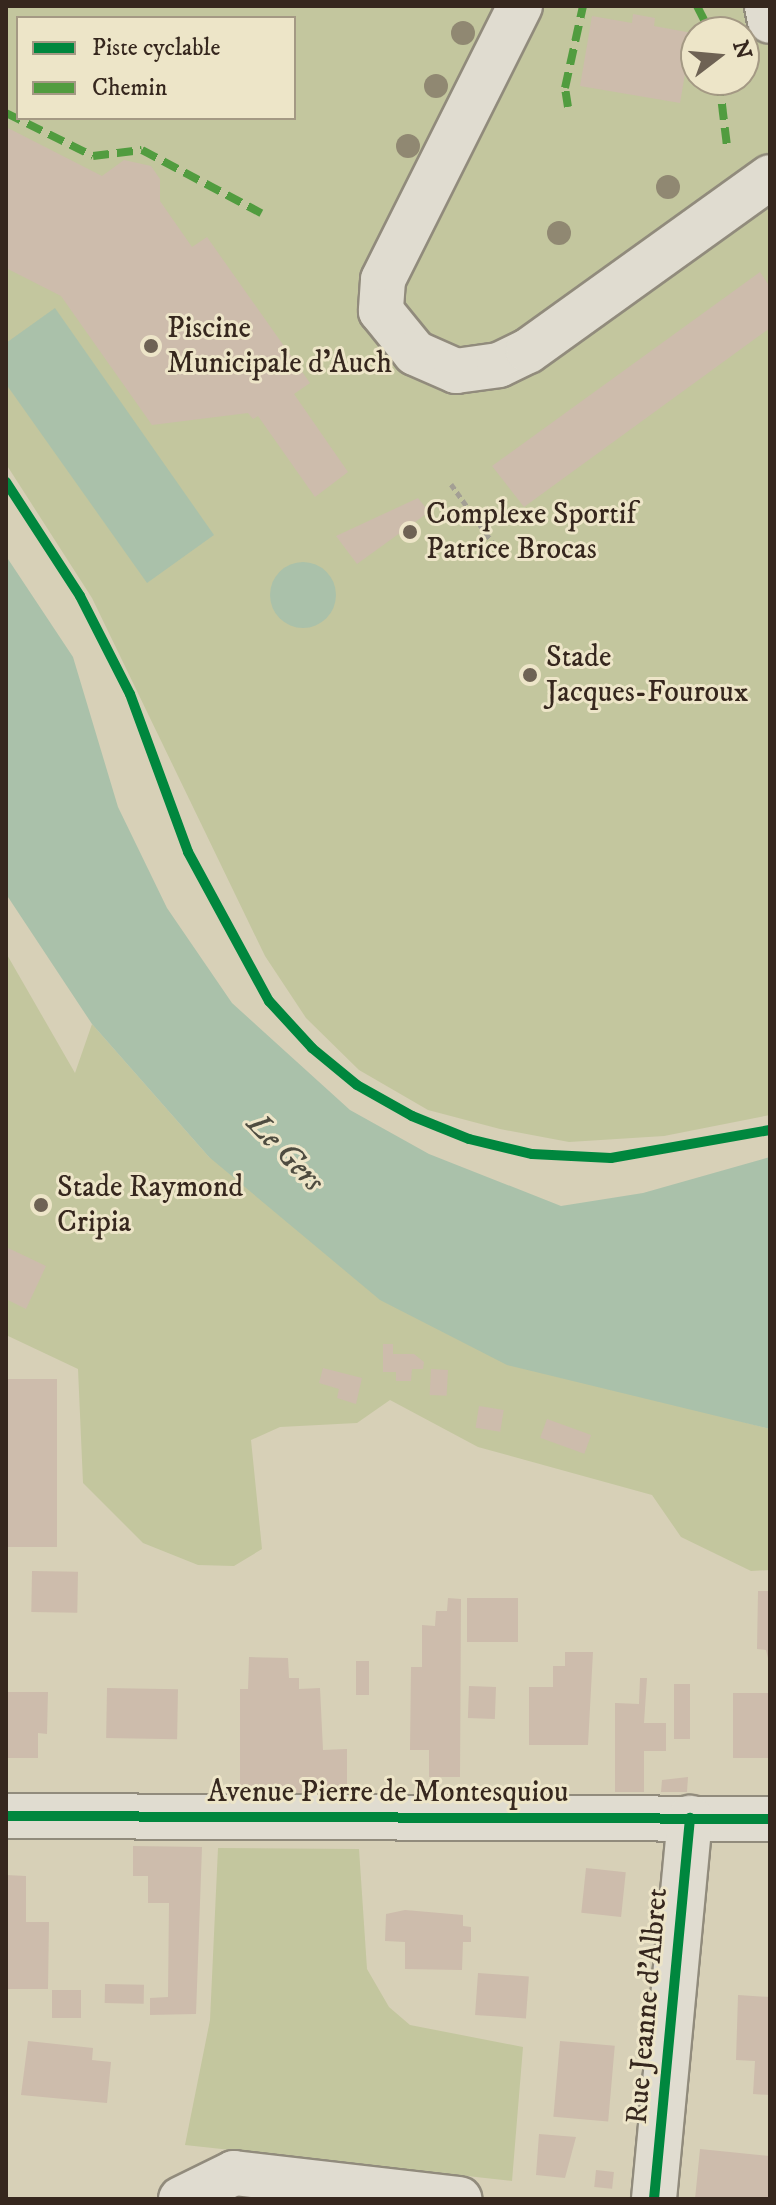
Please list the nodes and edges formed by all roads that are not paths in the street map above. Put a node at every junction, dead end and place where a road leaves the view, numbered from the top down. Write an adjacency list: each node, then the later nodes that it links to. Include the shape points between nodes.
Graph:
1 (520, 6): 4 (street, via 383,280 381,311 415,353 456,371 499,365 528,351)
2 (767, 6): 3 (street)
3 (770, 21)
4 (770, 177)
5 (6, 1816): 6 (street, Avenue Pierre de Montesquiou)
6 (690, 1818): 7 (street, Avenue Pierre de Montesquiou); 10 (street, Rue Jeanne d'Albret)
7 (770, 1819)
8 (181, 2199): 9 (street, via 234,2173)
9 (460, 2199)
10 (654, 2199)

